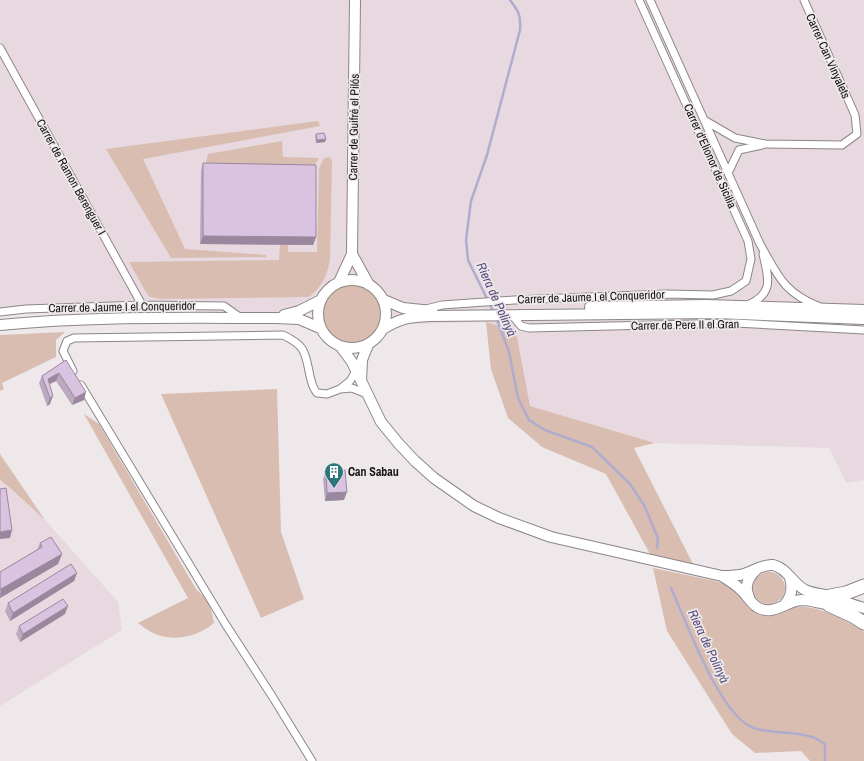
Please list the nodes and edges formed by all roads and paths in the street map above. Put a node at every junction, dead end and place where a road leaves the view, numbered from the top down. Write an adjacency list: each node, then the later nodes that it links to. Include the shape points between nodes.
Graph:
1 (355, 0): 10 (main road, Carrer de Guifré el Pilós)
2 (640, 0): 13 (street, Carrer d'Elionor de Sicilia, via 748,241 751,259 746,281 731,291)
3 (650, 0): 6 (street, Carrer d'Elionor de Sicilia)
4 (804, 0): 7 (street, Carrer Can Vinyalets, via 855,115 857,134 842,145)
5 (0, 48): 16 (street, Carrer de Ramon Berenguer I)
6 (704, 120): 7 (street, Carrer Can Vinyalets, via 735,138); 8 (street, Carrer d'Elionor de Sicilia)
7 (764, 144): 8 (street, Carrer Can Vinyalets, via 739,150)
8 (728, 172): 9 (street, Carrer d'Elionor de Sicilia)
9 (760, 244): 17 (street, Carrer d'Elionor de Sicilia, via 768,279 767,288 763,296); 18 (street, Carrer d'Elionor de Sicilia, via 781,280 797,296)
10 (352, 254): 11 (main road, Carrer de Guifré el Pilós); 12 (main road, Carrer de Guifré el Pilós)
11 (339, 282): 12 (main road, via 355,280); 14 (main road, via 330,288)
12 (369, 285): 15 (main road)
13 (713, 294): 19 (street, Carrer de Jaume I el Conqueridor, via 514,300 442,305)
14 (321, 300): 25 (main road, via 299,311); 28 (main road, via 318,310)
15 (384, 300): 19 (main road, via 399,307); 29 (main road, via 386,315)
16 (142, 305): 21 (street, Carrer de Jaume I el Conqueridor); 24 (street, Carrer de Jaume I el Conqueridor, via 224,306)
17 (746, 306): 18 (main road); 23 (main road, via 626,306)
18 (827, 309): 20 (main road)
19 (422, 310): 22 (main road)
20 (864, 310)
21 (0, 312)
22 (486, 313): 23 (main road); 29 (main road, via 407,318)
23 (506, 314): 26 (main road, via 715,313); 30 (street, Carrer de Pere II el Gran, via 521,326 528,328 735,323)
24 (241, 318): 25 (main road); 27 (main road, via 79,320)
25 (276, 318): 28 (main road, via 299,319)
26 (864, 319)
27 (0, 325)
28 (320, 328): 32 (main road, via 328,338)
29 (383, 329): 31 (main road)
30 (864, 330)
31 (368, 345): 32 (main road); 33 (main road)
32 (341, 347): 33 (main road)
33 (359, 375): 34 (street); 35 (main road)
34 (340, 389): 35 (street, via 352,388); 45 (street, via 327,394 317,393 312,388 306,353 300,344 283,334 74,338 67,341 63,351 226,625)
35 (367, 394): 37 (main road, via 381,422 415,461 474,506 551,537)
36 (758, 568): 37 (main road, via 743,574); 38 (main road, via 773,565 786,572); 41 (main road, via 748,580 748,595)
37 (722, 576): 41 (main road, via 740,588)
38 (790, 578): 40 (main road, via 806,590); 42 (main road, via 792,592)
39 (864, 586): 40 (highway)
40 (829, 601): 42 (main road, via 802,600); 43 (main road); 44 (highway)
41 (752, 602): 42 (main road, via 765,610 779,608)
42 (785, 604)
43 (864, 608)
44 (864, 623)
45 (312, 761)

